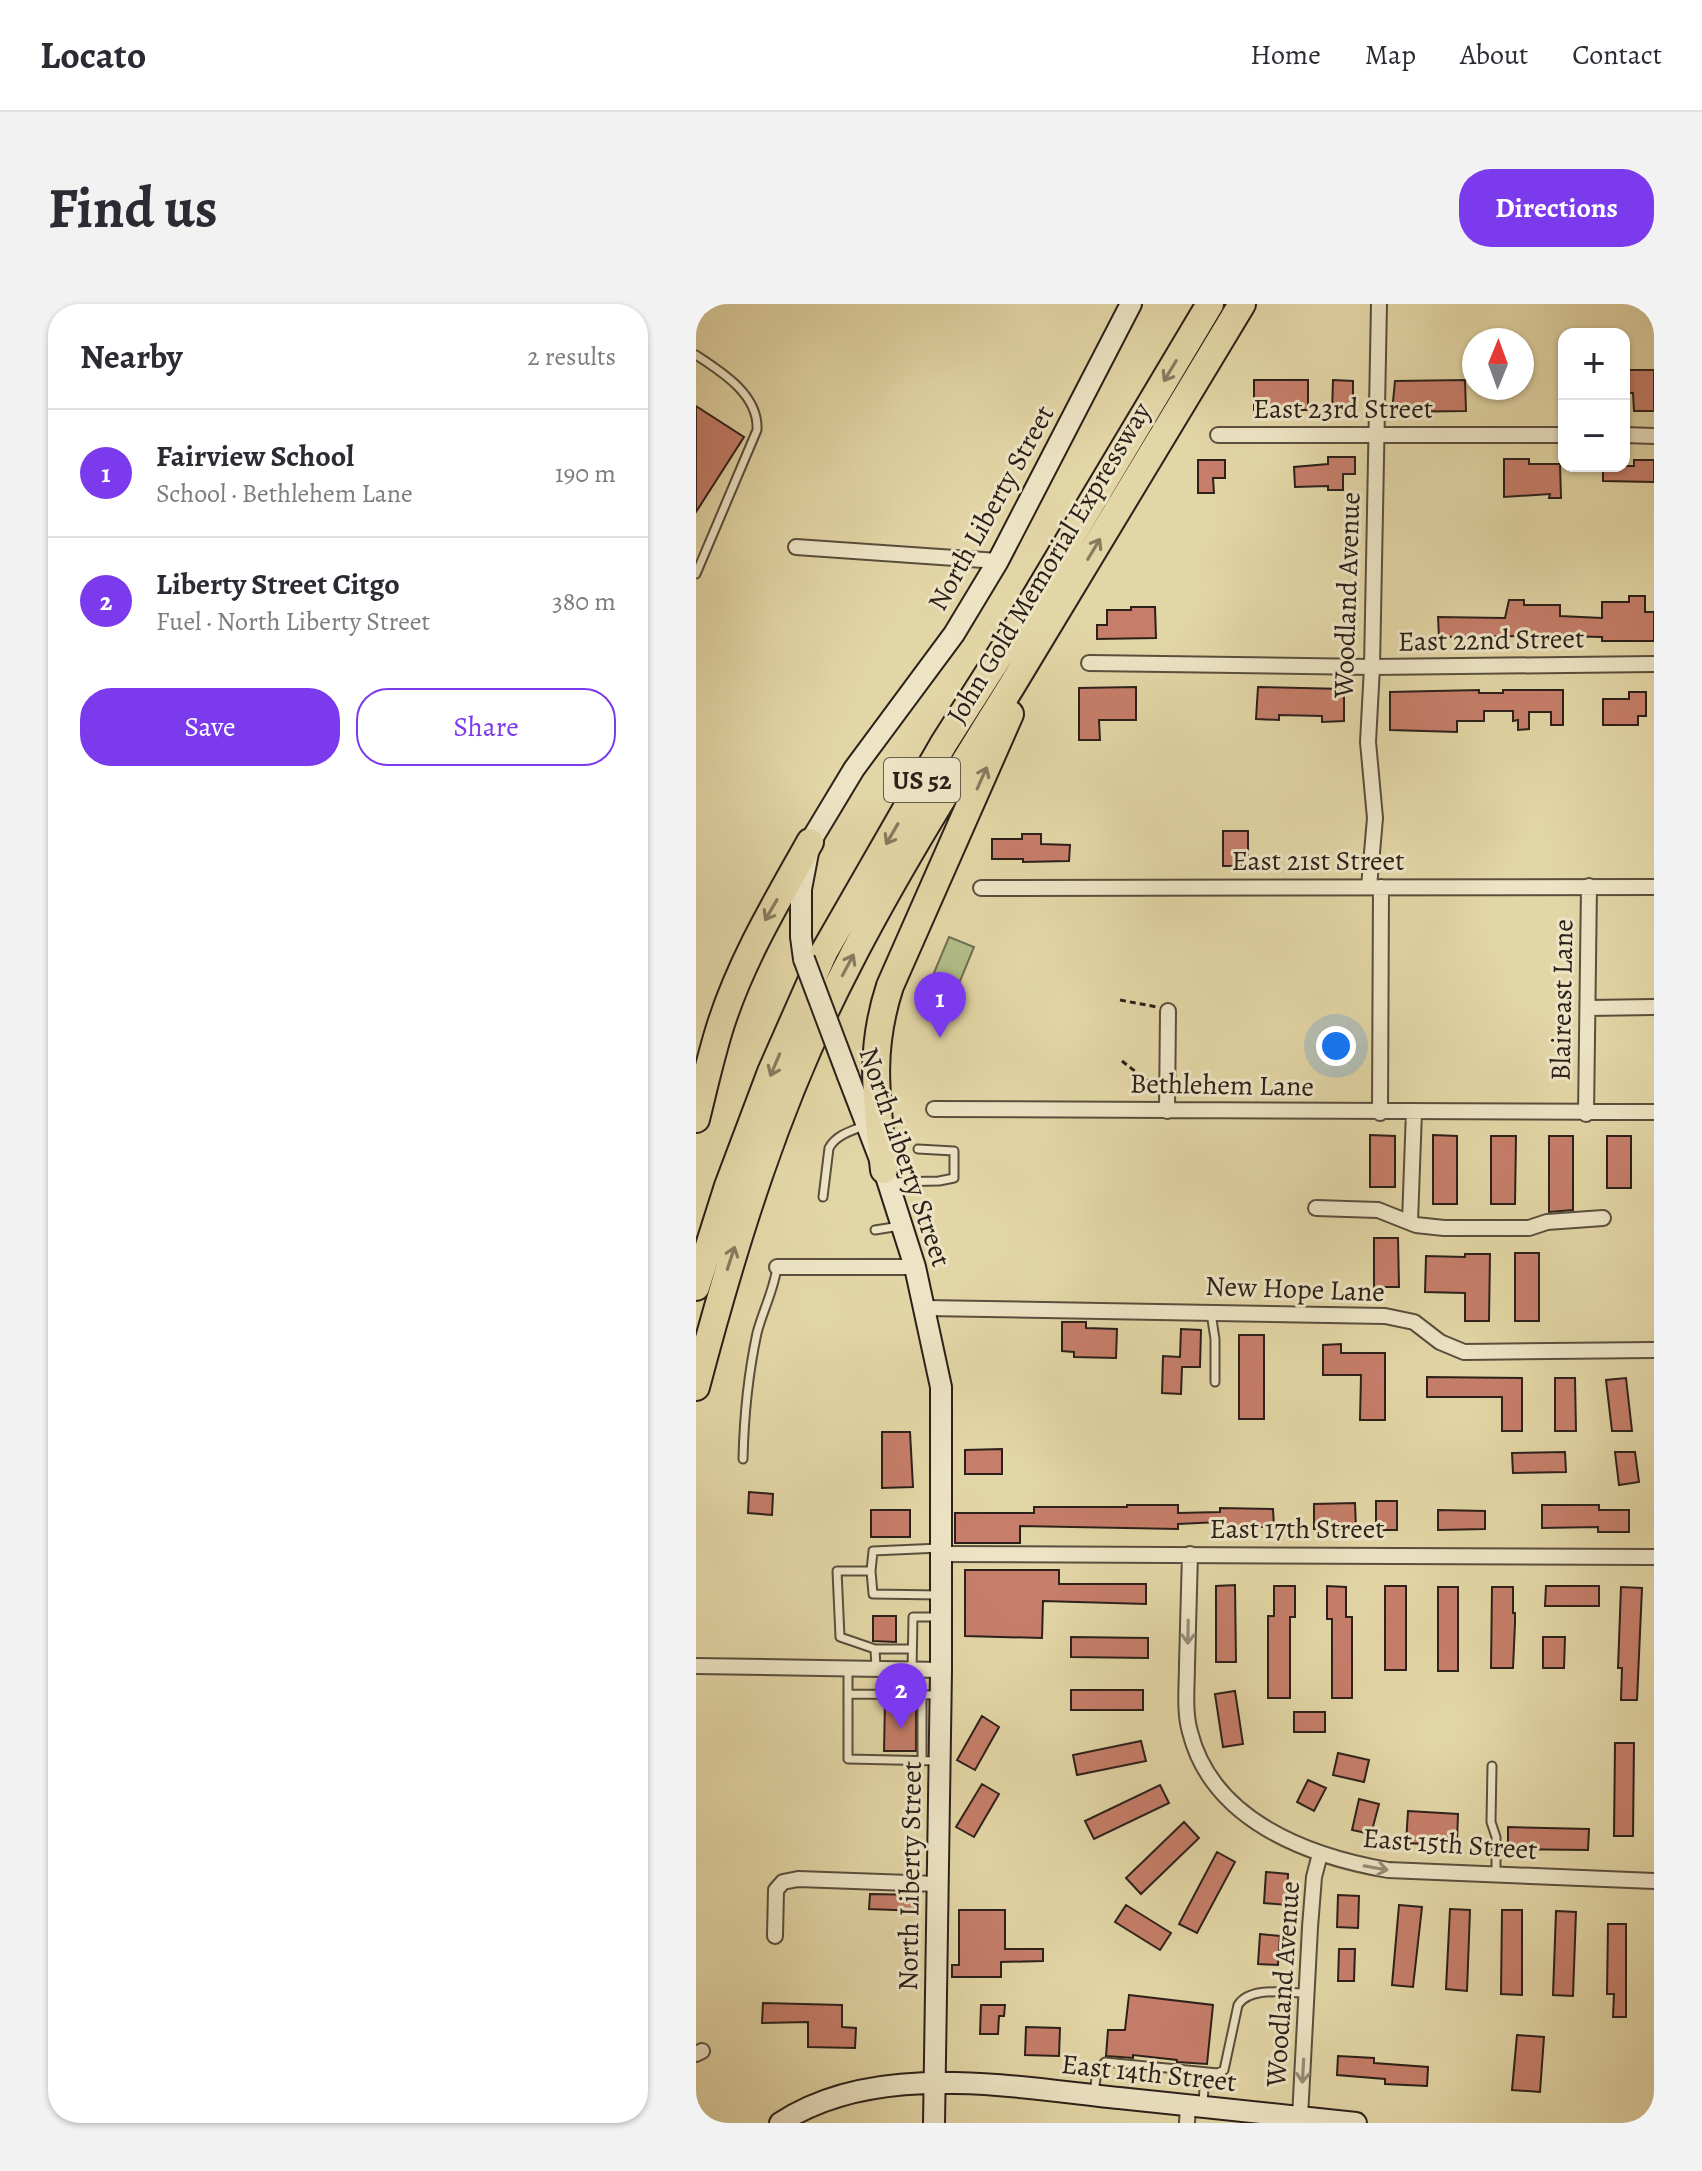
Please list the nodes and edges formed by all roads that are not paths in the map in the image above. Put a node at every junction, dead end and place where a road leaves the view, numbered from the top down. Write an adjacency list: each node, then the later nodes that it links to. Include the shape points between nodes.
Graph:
1 (1131, 304): 12 (main road, North Liberty Street)
2 (1210, 304): 44 (highway, John Gold Memorial Expressway / US 52, one-way to 44, via 824,952 771,1072)
3 (1242, 304): 14 (highway, John Gold Memorial Expressway / US 52, one-way to 3)
4 (1379, 304): 7 (street, Woodland Avenue)
5 (696, 355): 13 (lane, via 738,387 758,420)
6 (1218, 435): 7 (street, East 23rd Street)
7 (1377, 435): 8 (street, East 23rd Street); 17 (street, Woodland Avenue)
8 (1558, 435)
9 (1630, 435): 10 (street)
10 (1654, 436)
11 (796, 547): 12 (street)
12 (998, 561): 18 (main road, North Liberty Street, via 954,634 854,769)
13 (696, 574)
14 (1054, 616): 35 (highway, one-way to 14, via 875,1085 880,1017); 49 (highway, John Gold Memorial Expressway / US 52, one-way to 14, via 755,1182 846,968)
15 (1089, 663): 17 (street, East 22nd Street)
16 (1654, 664): 17 (street, East 22nd Street)
17 (1372, 667): 20 (street, Woodland Avenue, via 1368,742)
18 (810, 842): 32 (highway, one-way to 32, via 735,988); 33 (main road, North Liberty Street, bridge, via 801,889 804,959)
19 (1589, 886): 20 (street, East 21st Street); 21 (street, East 21st Street); 24 (street, Blaireast Lane)
20 (1375, 887): 22 (street, East 21st Street); 30 (street, Woodland Avenue)
21 (1654, 887)
22 (981, 888)
23 (1654, 1007): 24 (street)
24 (1588, 1008): 31 (street, Blaireast Lane)
25 (1168, 1011): 27 (street)
26 (934, 1109): 27 (street, Bethlehem Lane)
27 (1167, 1111): 30 (street, Bethlehem Lane)
28 (1414, 1111): 30 (street, Bethlehem Lane); 31 (street, Bethlehem Lane); 39 (street)
29 (1654, 1112): 31 (street, Bethlehem Lane)
30 (1380, 1113)
31 (1586, 1114)
32 (696, 1119)
33 (868, 1124): 35 (main road, North Liberty Street); 36 (lane, via 829,1148)
34 (918, 1149): 35 (lane, via 954,1151 954,1178)
35 (886, 1176): 40 (main road, North Liberty Street)
36 (823, 1197)
37 (1316, 1208): 39 (street, via 1378,1210)
38 (1603, 1218): 39 (street, via 1529,1228 1444,1228)
39 (1410, 1222)
40 (902, 1226): 41 (lane); 43 (main road, North Liberty Street)
41 (875, 1230)
42 (777, 1267): 43 (street); 50 (lane, via 750,1370)
43 (915, 1267): 45 (main road, North Liberty Street)
44 (696, 1287)
45 (925, 1308): 46 (street, New Hope Lane); 51 (main road, North Liberty Street, via 941,1387)
46 (1211, 1313): 47 (street, New Hope Lane, via 1385,1316 1414,1322 1464,1352); 48 (lane)
47 (1654, 1350)
48 (1215, 1382)
49 (696, 1387)
50 (743, 1459)
51 (941, 1551): 52 (street, East 17th Street); 54 (lane, via 873,1551); 55 (main road, North Liberty Street)
52 (1190, 1554): 53 (street, East 17th Street); 69 (street, East 15th Street, one-way to 69, via 1187,1696 1189,1730 1200,1763 1221,1795 1245,1815)
53 (1654, 1557)
54 (871, 1571): 55 (lane, via 873,1594); 57 (lane, via 837,1571 838,1598 840,1637)
55 (941, 1595): 56 (main road, North Liberty Street)
56 (941, 1617): 58 (lane, via 913,1617); 63 (main road, North Liberty Street)
57 (875, 1649): 58 (lane); 61 (lane)
58 (912, 1649): 62 (lane)
59 (696, 1666): 60 (street)
60 (848, 1669): 61 (street); 64 (lane)
61 (876, 1669): 62 (street)
62 (905, 1670): 63 (street); 66 (lane)
63 (941, 1670): 65 (main road, North Liberty Street)
64 (848, 1694): 66 (lane); 67 (lane, via 848,1759 890,1756)
65 (931, 1695): 66 (lane); 67 (main road, North Liberty Street); 67 (lane, via 920,1718 920,1740)
66 (893, 1697)
67 (930, 1761): 72 (main road, North Liberty Street)
68 (1492, 1766): 70 (lane)
69 (1320, 1854): 70 (street, East 15th Street, one-way to 70, via 1388,1870); 74 (street, Woodland Avenue)
70 (1496, 1876): 71 (street, East 15th Street)
71 (1654, 1881)
72 (937, 1884): 73 (street, via 783,1882 776,1890); 76 (main road, North Liberty Street)
73 (775, 1936)
74 (1307, 1993): 75 (lane, via 1244,1997 1224,2070); 79 (street, Woodland Avenue, one-way to 79)
75 (1205, 2074): 77 (lane, via 1105,2062 1097,2071); 78 (lane)
76 (935, 2084): 77 (main road, East 14th Street); 80 (main road, East 14th Street, via 826,2099); 81 (main road, North Liberty Street)
77 (1094, 2095): 78 (main road, East 14th Street)
78 (1192, 2112): 79 (main road, East 14th Street)
79 (1300, 2117): 82 (main road, East 14th Street)
80 (780, 2123)
81 (934, 2123)
82 (1356, 2123)

